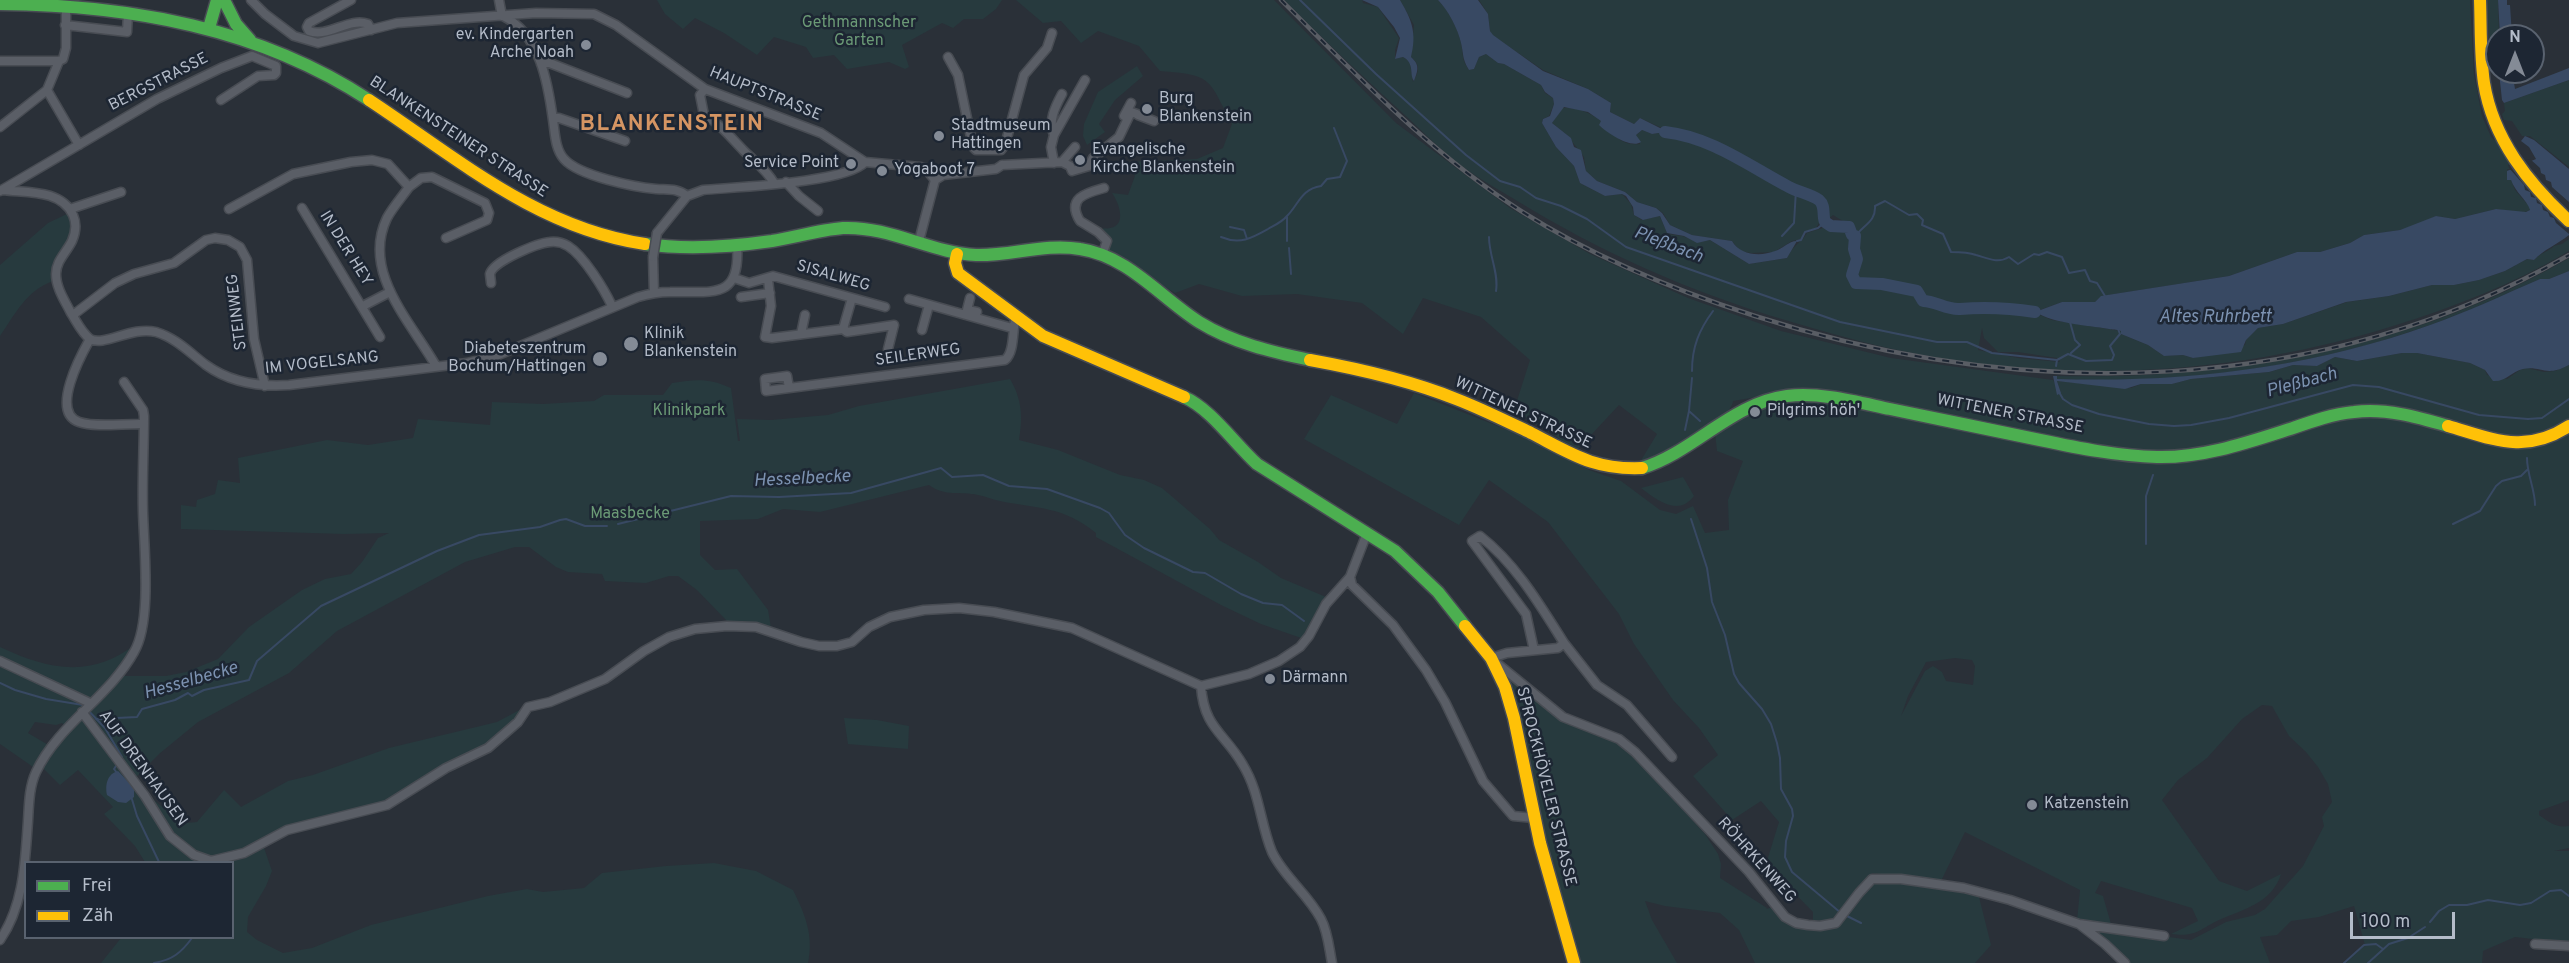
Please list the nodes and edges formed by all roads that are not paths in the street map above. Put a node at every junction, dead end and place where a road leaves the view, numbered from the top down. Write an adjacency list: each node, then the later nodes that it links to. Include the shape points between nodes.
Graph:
1 (251, 0): 14 (street, HAUPTSTRASSE, via 279,25 306,41 330,41)
2 (351, 0): 14 (street, via 309,22 309,31 320,33 360,22 368,24)
3 (499, 0): 10 (street)
4 (2480, 0): 52 (main road, via 2484,83 2490,111 2505,143 2534,185)
5 (223, 1): 13 (main road); 16 (main road)
6 (0, 4): 7 (main road, BLANKENSTEINER STRASSE)
7 (66, 6): 9 (main road, BLANKENSTEINER STRASSE); 11 (street)
8 (536, 12): 10 (street, HAUPTSTRASSE); 12 (street, via 526,17); 22 (street, HAUPTSTRASSE, via 602,17)
9 (128, 13): 11 (street, via 128,32); 13 (main road, BLANKENSTEINER STRASSE)
10 (502, 16): 12 (street); 14 (street, HAUPTSTRASSE, via 397,22)
11 (65, 25): 19 (street, via 66,48)
12 (520, 29): 20 (street)
13 (214, 30): 16 (main road, BLANKENSTEINER STRASSE)
14 (371, 30)
15 (1052, 33): 36 (street, via 1047,48 1024,75)
16 (250, 40): 55 (main road, BLANKENSTEINER STRASSE, via 333,78 498,188 562,221 608,237 645,244)
17 (948, 57): 36 (street, via 958,75 974,149)
18 (0, 61): 19 (street)
19 (59, 61): 23 (street)
20 (541, 64): 24 (street, via 547,62); 28 (street)
21 (1085, 80): 31 (street)
22 (705, 89): 37 (street, HAUPTSTRASSE, via 821,133); 42 (street, via 700,95 704,115 729,134 768,172)
23 (47, 90): 30 (street); 34 (street)
24 (627, 93)
25 (1062, 94): 31 (street, via 1052,116)
26 (221, 100): 34 (street, BERGSTRASSE, via 258,76 274,75 276,66 252,56 236,61 157,99)
27 (1131, 102): 33 (street)
28 (553, 118): 32 (street); 47 (street, via 561,154 574,166 591,174 681,191)
29 (1154, 121): 33 (street, via 1131,112)
30 (0, 127)
31 (1054, 135): 38 (street, via 1051,147)
32 (625, 141)
33 (1114, 142): 38 (street, via 1096,155 1089,166 1072,171 1070,166)
34 (79, 145): 45 (street, BERGSTRASSE)
35 (1075, 147): 38 (street)
36 (1001, 150): 39 (street)
37 (865, 162): 40 (street, HAUPTSTRASSE, via 925,168); 41 (street, via 859,168 817,179)
38 (1058, 162): 39 (street)
39 (1002, 165): 40 (street, via 942,175)
40 (934, 180): 54 (street)
41 (786, 182): 42 (street); 51 (street)
42 (774, 183): 47 (street, via 703,190)
43 (409, 187): 50 (street, via 388,164 372,160 351,162 293,174); 53 (street, via 421,178 432,177 485,203 487,220); 61 (street, via 387,220 381,242 382,269)
44 (1104, 188): 57 (street, via 1086,193 1075,207 1080,221 1107,241)
45 (1, 191): 49 (street, via 48,195)
46 (122, 192): 49 (street)
47 (687, 196): 62 (street, bridge, via 657,233)
48 (302, 208): 69 (street, IN DER HEY)
49 (70, 209): 72 (street, via 75,232 60,260 56,278)
50 (229, 209)
51 (818, 211)
52 (2569, 221)
53 (446, 238)
54 (919, 242): 55 (main road, BLANKENSTEINER STRASSE, via 888,231 852,228); 56 (main road, WITTENER STRASSE)
55 (737, 245): 58 (street)
56 (957, 254): 57 (main road, WITTENER STRASSE, via 980,256 1062,247); 75 (main road, SPROCKHÖVELER STRASSE, via 958,273)
57 (1102, 255): 88 (main road, WITTENER STRASSE, via 1125,266 1195,320 1227,337 1260,349 1427,388 1515,425 1591,464 1614,468 1642,468 1669,460 1740,410 1765,400 1792,396 1852,402 2042,440 2154,457 2219,448 2355,411 2398,414 2520,444 2540,442)
58 (734, 278): 59 (street, SISALWEG, via 745,283); 62 (street, IM VOGELSANG, via 717,291)
59 (770, 278): 63 (street); 65 (street, SISALWEG)
60 (491, 283): 70 (street, via 494,267 523,250 559,242 579,256)
61 (390, 292): 69 (street, IN DER HEY); 83 (street)
62 (654, 293): 70 (street, IM VOGELSANG)
63 (770, 293): 64 (street); 79 (street, via 765,337)
64 (741, 297)
65 (852, 298): 71 (street, SISALWEG); 76 (street)
66 (970, 298): 75 (street, via 967,310)
67 (909, 299): 68 (street)
68 (929, 304): 75 (street); 77 (street)
69 (363, 306): 80 (street, IN DER HEY)
70 (612, 306): 83 (street, IM VOGELSANG, via 489,358)
71 (885, 307)
72 (73, 315): 81 (street); 85 (street, STEINWEG, via 115,283 174,263 206,240 228,240 240,247 247,260 254,339)
73 (805, 315): 79 (street)
74 (827, 320): 78 (street)
75 (1014, 322): 86 (street, SEILERWEG, via 1011,353 1005,360); 89 (main road, SPROCKHÖVELER STRASSE, via 1198,403 1257,464)
76 (843, 329): 78 (street); 82 (street, via 847,332 894,325)
77 (922, 330)
78 (825, 331): 79 (street)
79 (801, 334)
80 (380, 337)
81 (90, 339): 85 (street, IM VOGELSANG, via 99,342 133,331 156,333 232,379); 87 (street, via 70,380 71,415 88,424)
82 (888, 349)
83 (436, 366): 85 (street, IM VOGELSANG)
84 (124, 382): 87 (street, via 143,410)
85 (265, 386)
86 (789, 388)
87 (144, 424): 96 (street, via 146,570 140,638 127,663)
88 (2569, 426)
89 (1367, 533): 90 (street); 93 (main road, SPROCKHÖVELER STRASSE, via 1422,575)
90 (1350, 577): 95 (street, via 1326,604 1300,647 1249,674); 98 (street, via 1352,585 1393,625 1426,670 1483,781 1513,816)
91 (1564, 643): 92 (street, via 1558,648); 92 (street, via 1504,558 1480,536 1472,541 1526,614); 97 (street, via 1597,685 1627,705)
92 (1534, 650): 93 (street)
93 (1491, 658): 98 (main road, SPROCKHÖVELER STRASSE, via 1514,718); 99 (street, RÖHRKENWEG, via 1563,717 1619,739 1635,752 1749,872 1775,907 1796,923 1836,923 1872,879 1890,879 1981,891)
94 (0, 661): 96 (street)
95 (1200, 686): 96 (street, AUF DRENHAUSEN, via 1072,628 994,612 940,609 890,617 869,627 852,642 837,646 801,642 756,627 694,629 661,642 605,679 560,699 528,707 518,722 488,748 446,768 387,805 287,831 244,853 211,861 194,855 170,836); 104 (street, via 1209,720 1242,762 1257,793 1272,851 1320,917)
96 (86, 708): 101 (street, via 36,773 29,803 20,896)
97 (1672, 757)
98 (1534, 818): 105 (main road, SPROCKHÖVELER STRASSE)
99 (2079, 924): 100 (street); 106 (street, RÖHRKENWEG)
100 (2164, 936)
101 (0, 940)
102 (2535, 944): 103 (street)
103 (2569, 946)
104 (1332, 963)
105 (1574, 963)
106 (2125, 963)

